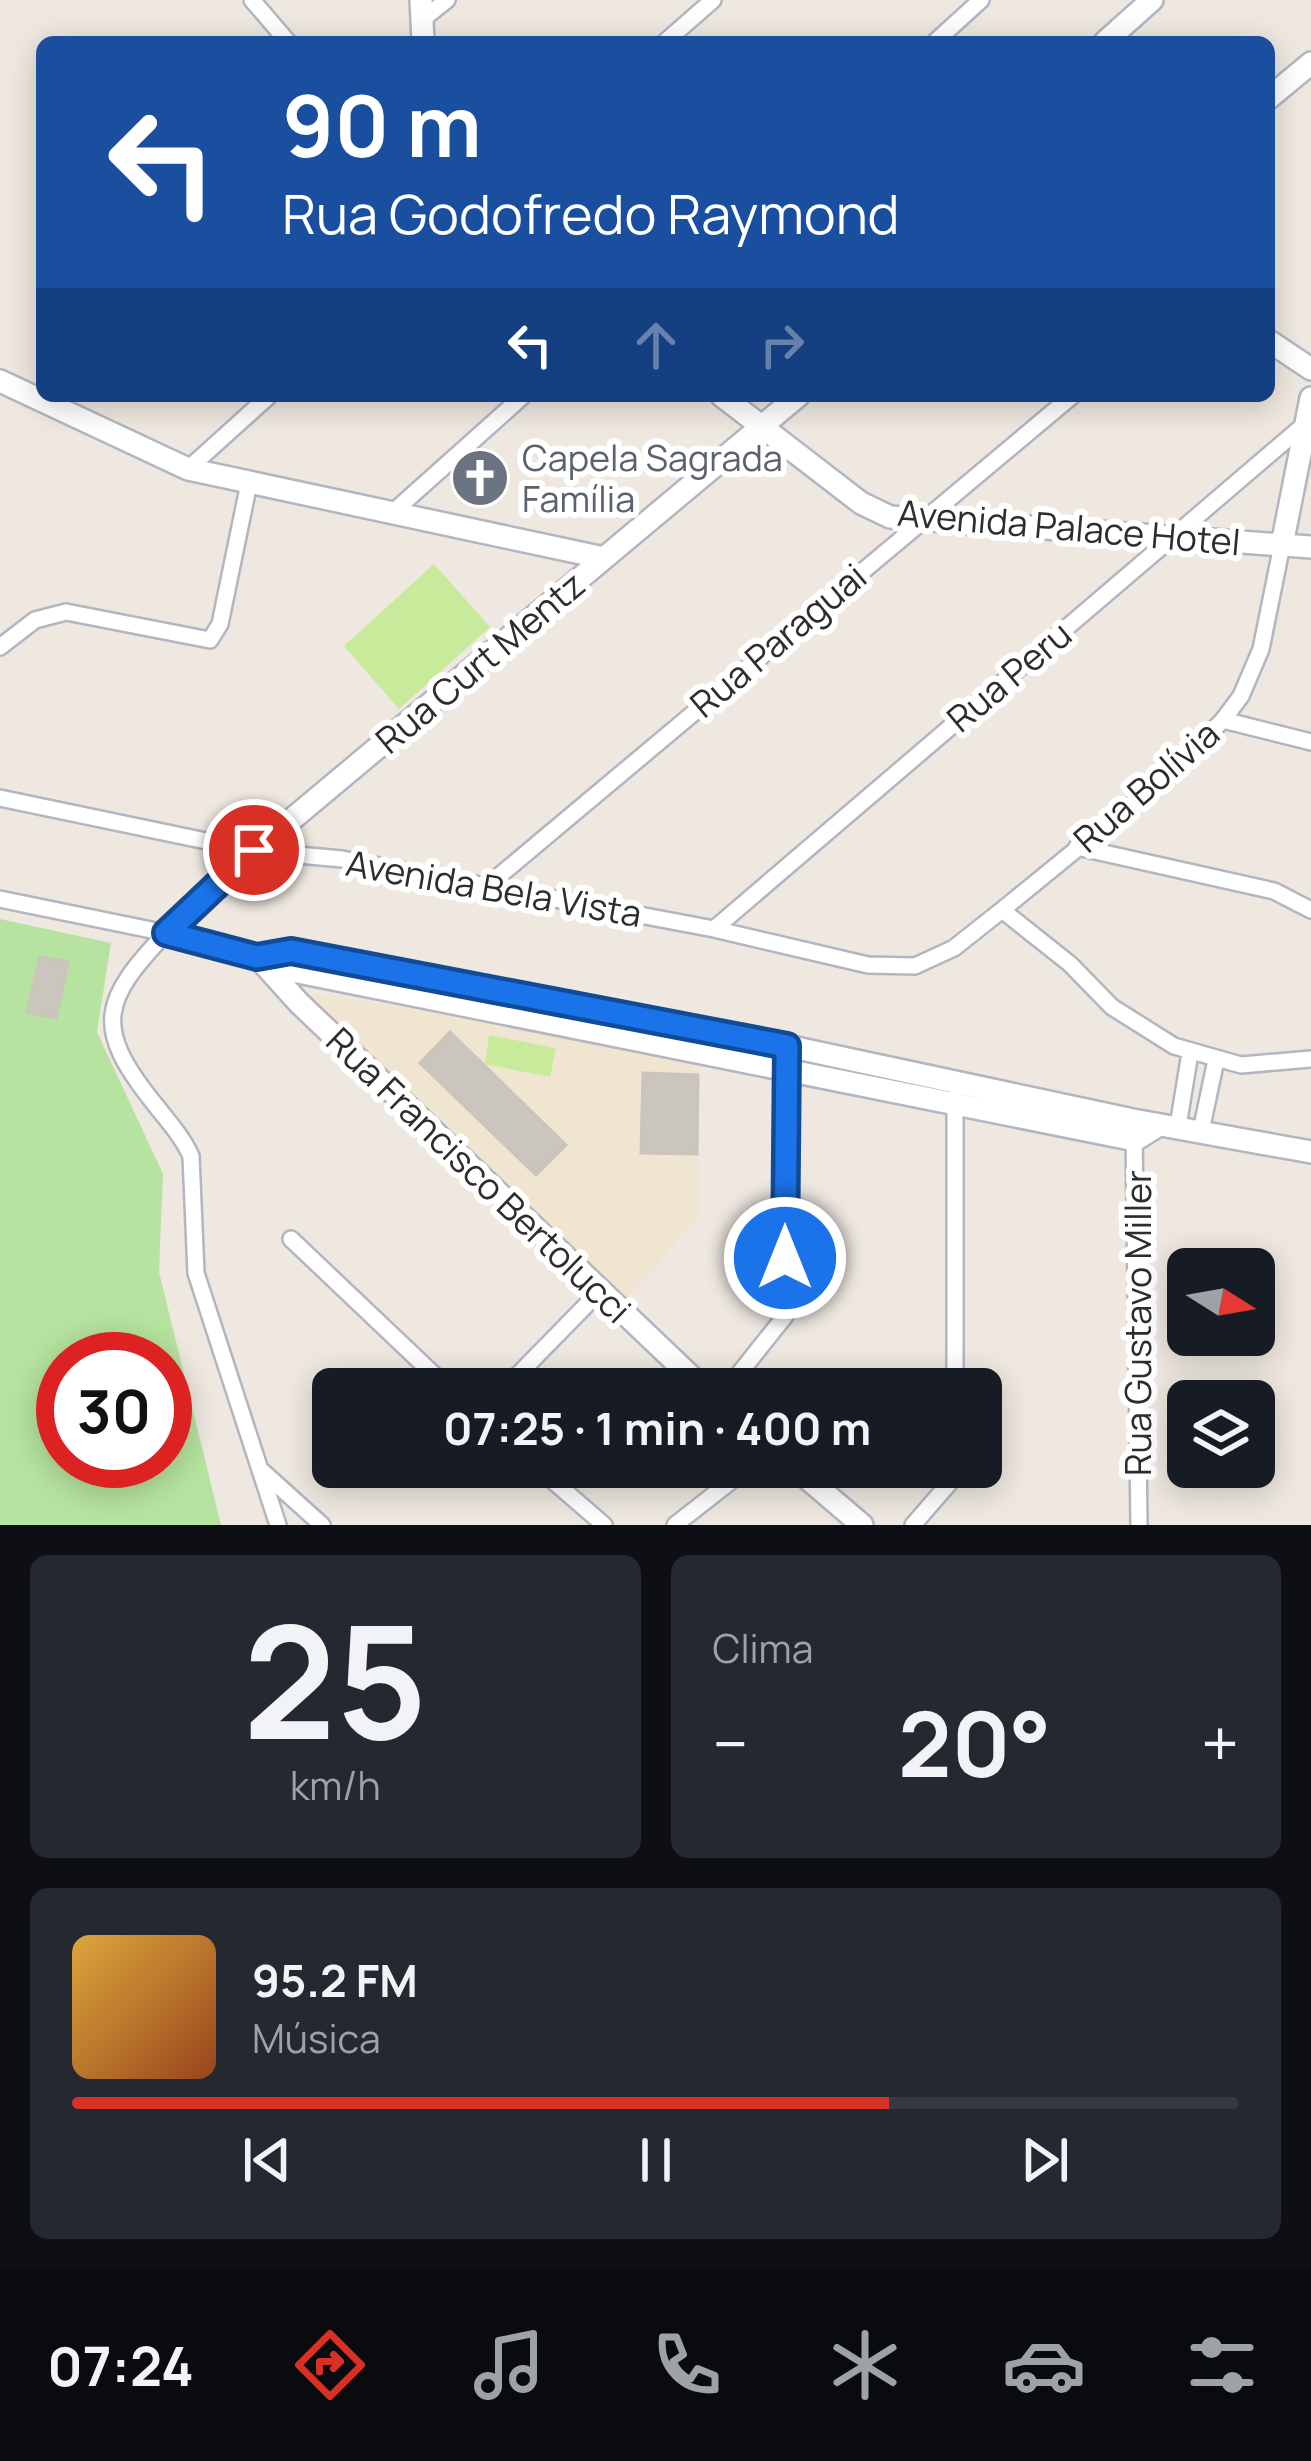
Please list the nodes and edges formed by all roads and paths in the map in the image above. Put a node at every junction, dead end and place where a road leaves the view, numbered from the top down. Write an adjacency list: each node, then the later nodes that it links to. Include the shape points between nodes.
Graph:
1 (252, 0): 7 (street)
2 (447, 0): 6 (street)
3 (713, 0): 8 (street)
4 (981, 0): 9 (street)
5 (1139, 5): 10 (street)
6 (422, 21)
7 (284, 36)
8 (672, 36)
9 (942, 36)
10 (1111, 36)
11 (1311, 63): 12 (street)
12 (1275, 93)
13 (1275, 344): 14 (street)
14 (1311, 370)
15 (0, 381): 16 (street)
16 (36, 396)
17 (1311, 398): 24 (street, Rua Bolívia)
18 (50, 402): 26 (street)
19 (262, 402): 26 (street)
20 (516, 402): 28 (street)
21 (729, 402): 25 (street, Avenida Palace Hotel)
22 (791, 402): 25 (street, Rua Curt Mentz)
23 (1065, 402): 29 (street, Rua Paraguai)
24 (1305, 424): 30 (street, Rua Peru); 31 (street, Rua Bolívia)
25 (761, 428): 29 (street, Avenida Palace Hotel, via 861,503); 33 (street, Rua Curt Mentz)
26 (188, 470): 27 (street)
27 (249, 483): 28 (street); 34 (street, via 210,640 66,612 35,620)
28 (392, 513): 33 (street)
29 (918, 522): 30 (street, Avenida Palace Hotel); 40 (street, Rua Paraguai)
30 (1173, 536): 31 (street, Avenida Palace Hotel); 44 (street, Rua Peru)
31 (1282, 544): 32 (street, Avenida Palace Hotel); 35 (street, Rua Bolívia, via 1261,649)
32 (1311, 548)
33 (604, 558): 39 (street, Rua Curt Mentz)
34 (0, 646)
35 (1222, 720): 36 (street); 38 (street, Rua Bolívia)
36 (1311, 742)
37 (0, 798): 39 (street, Avenida Bela Vista)
38 (1077, 847): 42 (street, Rua Bolívia); 43 (street, via 1274,891)
39 (254, 850): 40 (street, Avenida Bela Vista); 45 (street, Rua Curt Mentz)
40 (487, 886): 44 (street, Avenida Bela Vista)
41 (0, 899): 45 (street)
42 (1002, 910): 47 (street, Rua Bolívia); 48 (street, via 1112,1007)
43 (1311, 910)
44 (714, 929): 47 (street, Avenida Bela Vista, via 868,965)
45 (166, 933): 46 (street); 63 (street, via 121,984 111,1030 191,1156 196,1273)
46 (257, 957): 49 (street, via 291,951); 57 (street, Rua Francisco Bertolucci)
47 (915, 966)
48 (1190, 1053): 51 (street); 53 (street)
49 (787, 1057): 52 (street); 61 (street, via 785,1316)
50 (1311, 1059): 51 (street, via 1270,1066)
51 (1216, 1060): 53 (street)
52 (955, 1094): 54 (street); 62 (street)
53 (1179, 1127): 54 (street); 55 (street)
54 (1134, 1130): 74 (street, Rua Gustavo Miller)
55 (1311, 1152)
56 (291, 1239): 58 (street)
57 (601, 1291): 59 (street); 60 (street, Rua Francisco Bertolucci)
58 (427, 1368)
59 (525, 1368)
60 (682, 1368)
61 (744, 1368)
62 (955, 1368)
63 (262, 1471): 68 (street); 69 (street)
64 (561, 1488): 70 (street)
65 (723, 1488): 71 (street)
66 (819, 1488): 72 (street)
67 (945, 1488): 73 (street)
68 (278, 1525)
69 (322, 1525)
70 (604, 1525)
71 (676, 1525)
72 (862, 1525)
73 (913, 1525)
74 (1138, 1525)

